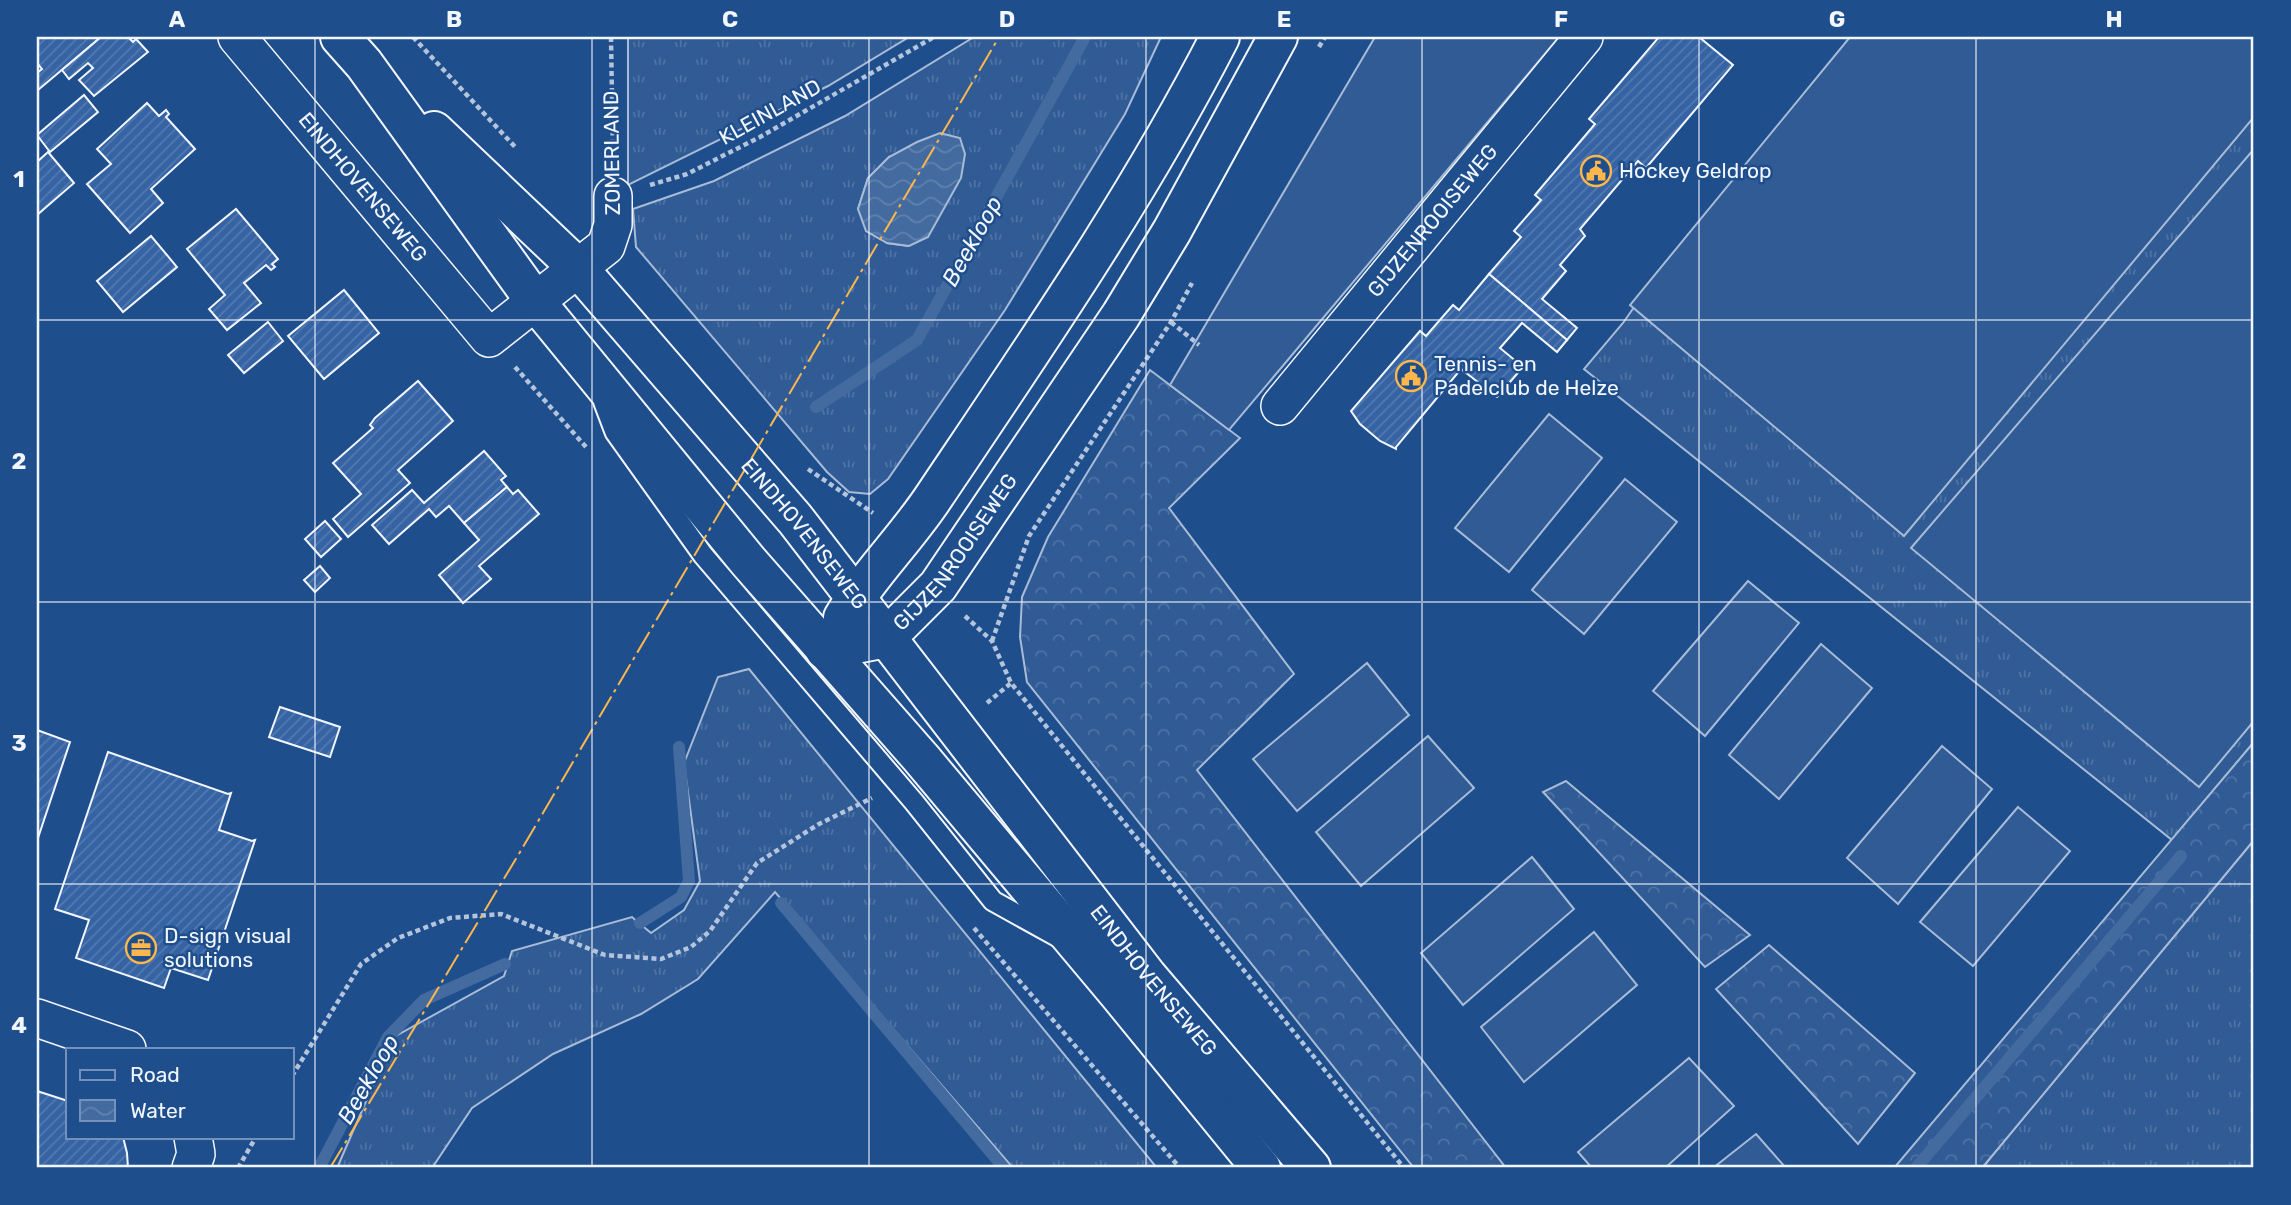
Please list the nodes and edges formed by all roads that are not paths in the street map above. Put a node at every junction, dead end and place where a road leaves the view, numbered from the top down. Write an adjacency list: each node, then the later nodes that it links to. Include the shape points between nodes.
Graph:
1 (237, 37): 9 (street, EINDHOVENSEWEG)
2 (1220, 37): 12 (main road, via 1128,200 1027,359 932,500)
3 (1278, 37): 13 (main road, GIJZENROOISEWEG, via 1172,231 1106,338 939,586)
4 (1584, 37): 11 (street, GIJZENROOISEWEG)
5 (352, 50): 7 (main road, EINDHOVENSEWEG); 8 (main road, EINDHOVENSEWEG)
6 (613, 196): 7 (street, ZOMERLAND, via 613,225 606,246)
7 (578, 268): 8 (street, ZOMERLAND); 12 (main road, EINDHOVENSEWEG, via 795,519)
8 (535, 300): 9 (street, ZOMERLAND); 10 (main road, EINDHOVENSEWEG)
9 (489, 338)
10 (587, 363): 14 (main road, EINDHOVENSEWEG); 15 (lane, EINDHOVENSEWEG, via 615,432 703,555 993,901)
11 (1280, 407)
12 (856, 597): 13 (main road, EINDHOVENSEWEG); 14 (main road)
13 (886, 638): 14 (main road, GIJZENROOISEWEG); 21 (main road, EINDHOVENSEWEG, via 1148,977)
14 (825, 650): 15 (main road, EINDHOVENSEWEG)
15 (1082, 950): 20 (main road, EINDHOVENSEWEG)
16 (37, 1018): 17 (street)
17 (124, 1048)
18 (192, 1138): 19 (street, via 196,1154)
19 (191, 1168)
20 (1261, 1168)
21 (1311, 1168)

